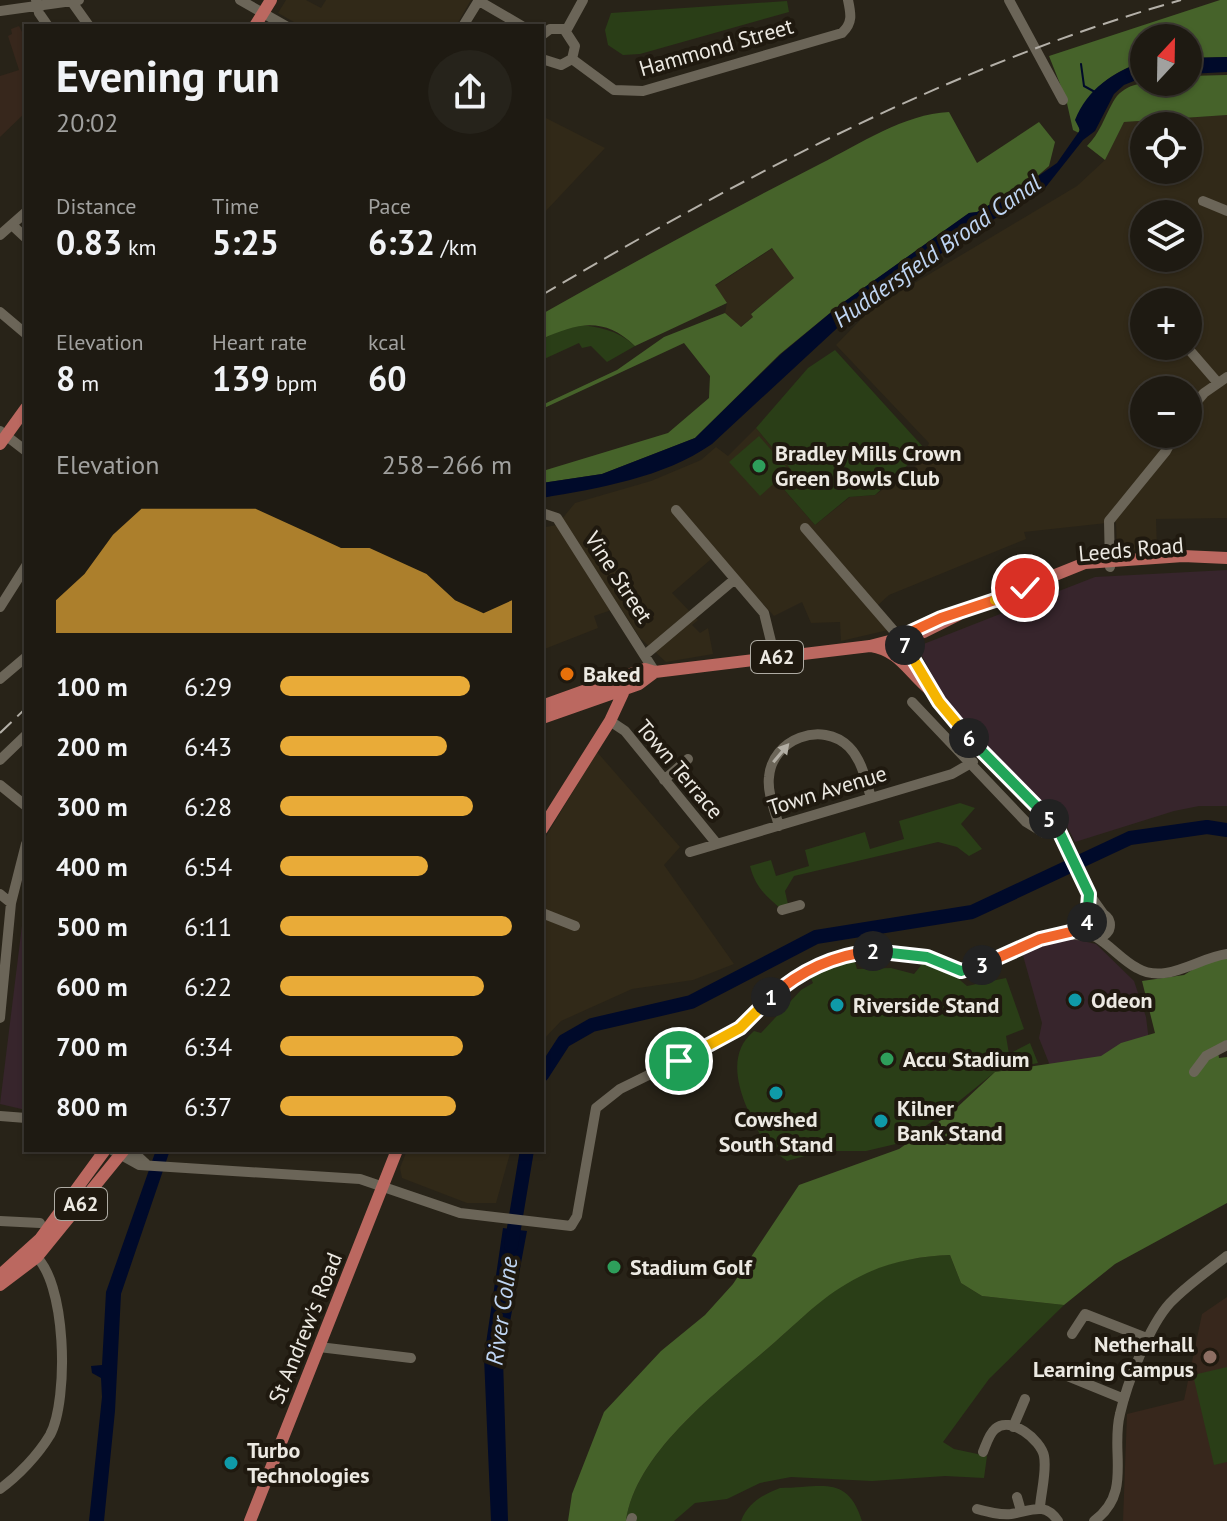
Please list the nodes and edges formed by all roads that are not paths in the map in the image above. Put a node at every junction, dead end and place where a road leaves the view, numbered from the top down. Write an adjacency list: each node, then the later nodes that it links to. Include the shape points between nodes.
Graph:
1 (240, 0): 10 (street)
2 (271, 0): 10 (main road)
3 (583, 0): 17 (street)
4 (848, 0): 19 (street, Hammond Street, via 851,17 842,33 643,91 614,90)
5 (1009, 0): 21 (street)
6 (76, 1): 8 (street); 12 (street)
7 (479, 1): 15 (street); 16 (street)
8 (36, 2): 9 (street); 11 (street)
9 (0, 11)
10 (263, 13): 13 (main road); 14 (street)
11 (47, 24)
12 (88, 24)
13 (256, 24)
14 (282, 24)
15 (464, 24)
16 (519, 24)
17 (566, 31): 18 (street, via 556,28); 19 (street, via 575,46)
18 (544, 34)
19 (572, 59): 20 (street, via 553,66)
20 (544, 60)
21 (1063, 100)
22 (1203, 201): 23 (street)
23 (1227, 211)
24 (24, 214): 25 (street)
25 (12, 225): 26 (street); 27 (street)
26 (0, 235)
27 (24, 236)
28 (0, 312): 29 (street)
29 (24, 332)
30 (1201, 360): 31 (street)
31 (1222, 380): 32 (street)
32 (1202, 396)
33 (24, 411): 34 (main road)
34 (2, 436): 36 (street)
35 (1168, 448): 41 (street, via 1109,521)
36 (24, 450)
37 (676, 510): 43 (street)
38 (544, 514): 47 (street, Vine Street, via 557,518)
39 (805, 528): 45 (street)
40 (1227, 558): 41 (main road, Leeds Road / A62)
41 (1110, 563): 45 (main road, Leeds Road / A62, via 1079,565)
42 (24, 569): 44 (street)
43 (735, 579): 47 (street); 48 (street, via 764,613)
44 (0, 607)
45 (904, 636): 46 (main road, Leeds Road / A62); 53 (street)
46 (870, 646): 48 (main road, Leeds Road / A62); 53 (main road, via 895,653)
47 (646, 654): 50 (street, Vine Street)
48 (775, 658): 50 (main road, Leeds Road / A62)
49 (24, 659): 51 (street)
50 (655, 672): 52 (main road, Leeds Road / A62, via 647,681)
51 (0, 679)
52 (621, 684): 55 (main road, Leeds Road / A62); 56 (main road, Leeds Road / A62); 57 (main road)
53 (930, 690): 73 (street, via 1057,827)
54 (912, 702): 61 (street)
55 (544, 705)
56 (544, 717)
57 (610, 721): 62 (street, Town Terrace, via 625,731); 66 (main road)
58 (24, 737): 60 (street)
59 (688, 759): 62 (street)
60 (0, 760)
61 (973, 762): 64 (street, Town Avenue, via 952,774); 68 (street, via 1032,828)
62 (664, 780): 69 (street, Town Terrace)
63 (0, 785): 65 (street)
64 (871, 798): 67 (street, Town Avenue); 67 (street, one-way to 64, via 769,777 774,759 798,738 834,736 848,746 859,760)
65 (24, 804)
66 (544, 826)
67 (779, 826): 69 (street, Town Avenue)
68 (1044, 833)
69 (717, 844): 71 (street, Town Avenue)
70 (24, 852): 74 (street)
71 (690, 852)
72 (0, 894): 74 (street)
73 (1089, 894): 78 (street); 79 (street)
74 (11, 903): 85 (street)
75 (800, 905): 76 (street)
76 (782, 910)
77 (544, 914): 80 (street)
78 (1088, 920): 79 (street, via 1094,914); 81 (street); 82 (street)
79 (1107, 920): 82 (street, via 1107,934); 84 (street)
80 (575, 926)
81 (1070, 932): 82 (street); 96 (street, via 1040,939 965,972 940,960 882,950 832,959 801,973 726,1037 620,1089 596,1108 575,1223 562,1227 448,1210)
82 (1094, 936): 84 (street)
83 (1227, 954): 84 (street, via 1162,975 1147,974)
84 (1126, 960)
85 (1, 998): 86 (street)
86 (0, 1018)
87 (1227, 1045): 88 (street)
88 (1194, 1072)
89 (0, 1116): 90 (street)
90 (24, 1118)
91 (104, 1152): 99 (main road, A62)
92 (119, 1152): 95 (street, via 134,1164); 99 (main road, A62)
93 (133, 1152): 95 (street)
94 (396, 1152): 96 (main road, St Andrew's Road)
95 (146, 1164): 96 (street)
96 (384, 1184): 105 (main road, St Andrew's Road)
97 (0, 1221): 98 (street)
98 (40, 1223)
99 (32, 1254): 101 (main road, A62); 102 (main road, A62); 112 (street, via 51,1278 55,1297 63,1374 58,1415 36,1453)
100 (1227, 1256): 104 (street, via 1171,1302)
101 (0, 1275)
102 (0, 1285)
103 (1072, 1334): 104 (street, via 1085,1314)
104 (1149, 1339): 109 (street)
105 (319, 1347): 106 (street); 117 (main road, St Andrew's Road)
106 (411, 1358)
107 (1048, 1368): 109 (street)
108 (1025, 1399): 110 (street)
109 (1124, 1399): 119 (street, via 1118,1486 1103,1515)
110 (1013, 1427): 111 (street, via 993,1430); 114 (street, via 1038,1441 1045,1457)
111 (983, 1452)
112 (0, 1489)
113 (1017, 1497): 116 (street)
114 (1040, 1507): 116 (street); 118 (street, via 1052,1511)
115 (977, 1509): 116 (street, via 993,1514)
116 (1021, 1511)
117 (250, 1521)
118 (1058, 1521)
119 (1094, 1521)

